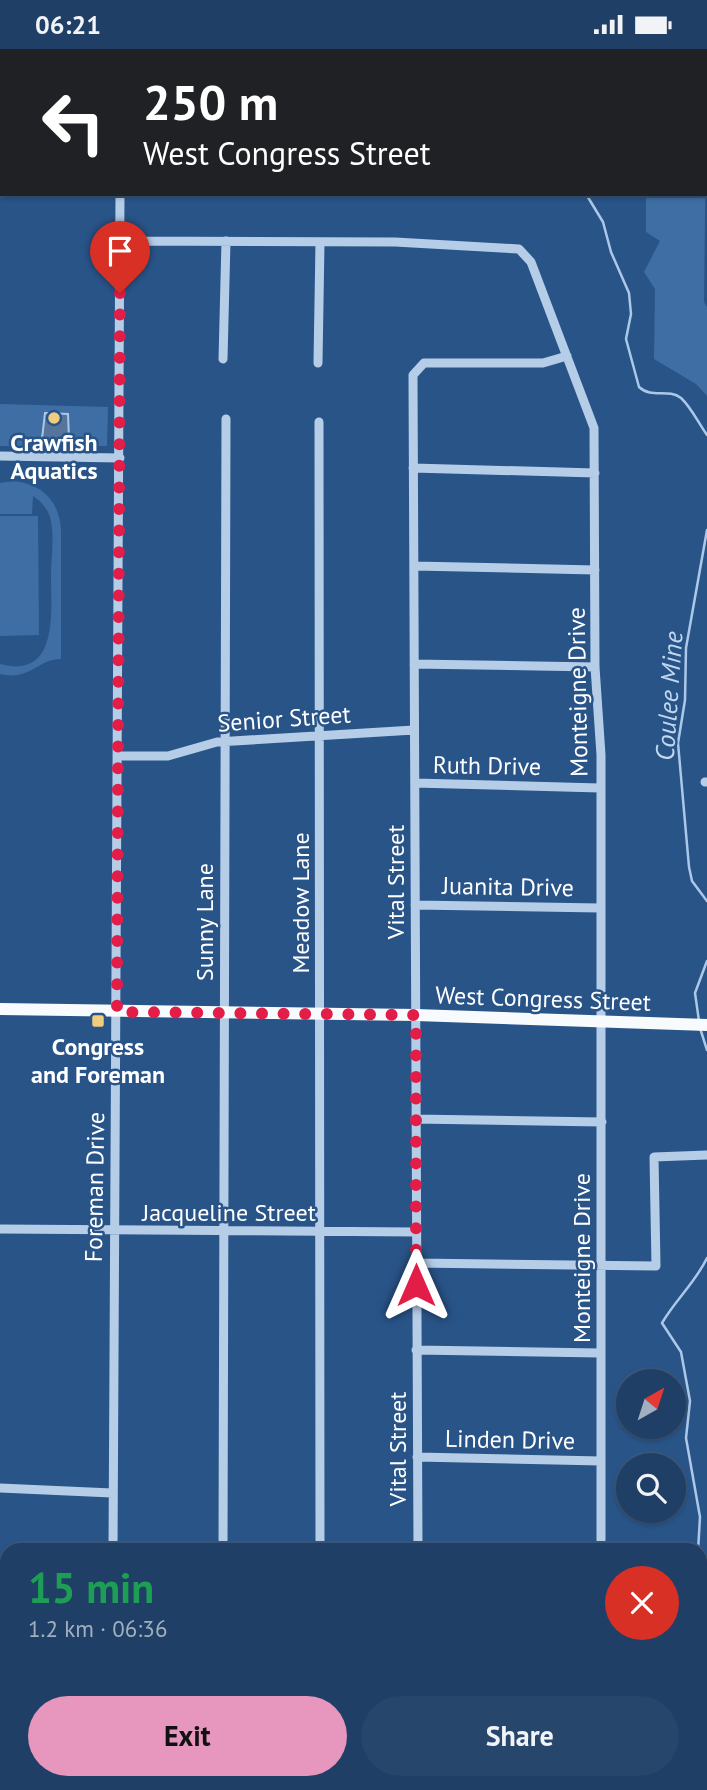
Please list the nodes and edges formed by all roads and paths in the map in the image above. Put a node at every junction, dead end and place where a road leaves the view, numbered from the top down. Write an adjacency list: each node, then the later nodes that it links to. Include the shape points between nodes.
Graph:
1 (120, 196): 2 (street, Foreman Drive)
2 (120, 241): 3 (street, Monteigne Drive); 11 (street, Foreman Drive)
3 (226, 241): 4 (street, Monteigne Drive); 6 (street)
4 (320, 242): 5 (street, Monteigne Drive, via 519,249 531,262); 7 (street)
5 (567, 356): 12 (street, Vital Street, via 543,363 420,365 413,375); 13 (street, Monteigne Drive, via 592,416)
6 (223, 359)
7 (318, 363)
8 (226, 419): 20 (street, Sunny Lane)
9 (319, 422): 19 (street, Meadow Lane)
10 (0, 456): 11 (street)
11 (120, 458): 21 (street, Foreman Drive)
12 (413, 468): 13 (street); 14 (street, Vital Street)
13 (594, 473): 15 (street, Monteigne Drive)
14 (414, 566): 15 (street); 16 (street, Vital Street)
15 (595, 570): 17 (street, Monteigne Drive)
16 (414, 664): 17 (street); 18 (street, Vital Street)
17 (595, 667): 23 (street, Monteigne Drive)
18 (414, 730): 19 (street, Senior Street); 22 (street, Vital Street)
19 (319, 735): 20 (street, Senior Street); 29 (street, Meadow Lane)
20 (224, 741): 21 (street, Senior Street, via 168,756); 28 (street, Sunny Lane)
21 (117, 757): 27 (street, Foreman Drive)
22 (415, 783): 23 (street, Ruth Drive); 24 (street, Vital Street)
23 (600, 788): 25 (street, Monteigne Drive)
24 (415, 905): 25 (street, Juanita Drive); 30 (street, Vital Street)
25 (600, 908): 31 (street, Monteigne Drive)
26 (0, 1009): 27 (main road, West Congress Street)
27 (117, 1012): 28 (main road, West Congress Street); 37 (street, Foreman Drive)
28 (223, 1012): 29 (main road, West Congress Street); 39 (street, Sunny Lane)
29 (320, 1014): 30 (main road, West Congress Street); 40 (street, Meadow Lane)
30 (416, 1015): 31 (main road, West Congress Street); 33 (street, Vital Street)
31 (601, 1023): 32 (main road, West Congress Street); 34 (street, Monteigne Drive)
32 (707, 1025)
33 (415, 1119): 34 (street); 38 (street, Vital Street)
34 (601, 1122): 42 (street, Monteigne Drive)
35 (707, 1155): 42 (street, via 654,1157 656,1266)
36 (0, 1229): 37 (street, Jacqueline Street)
37 (114, 1231): 39 (street, Jacqueline Street); 48 (street, Foreman Drive)
38 (416, 1232): 40 (street, Jacqueline Street); 41 (street, Vital Street)
39 (223, 1233): 40 (street, Jacqueline Street); 50 (street, Sunny Lane)
40 (320, 1233): 51 (street, Meadow Lane)
41 (416, 1263): 42 (street); 43 (street, Vital Street)
42 (601, 1266): 44 (street, Monteigne Drive)
43 (416, 1350): 44 (street); 45 (street, Vital Street)
44 (600, 1353): 46 (street, Monteigne Drive)
45 (417, 1457): 46 (street, Linden Drive); 52 (street, Vital Street)
46 (601, 1461): 53 (street, Monteigne Drive)
47 (0, 1488): 48 (street)
48 (112, 1493): 49 (street, Foreman Drive)
49 (113, 1543)
50 (223, 1543)
51 (320, 1543)
52 (418, 1543)
53 (601, 1543)

